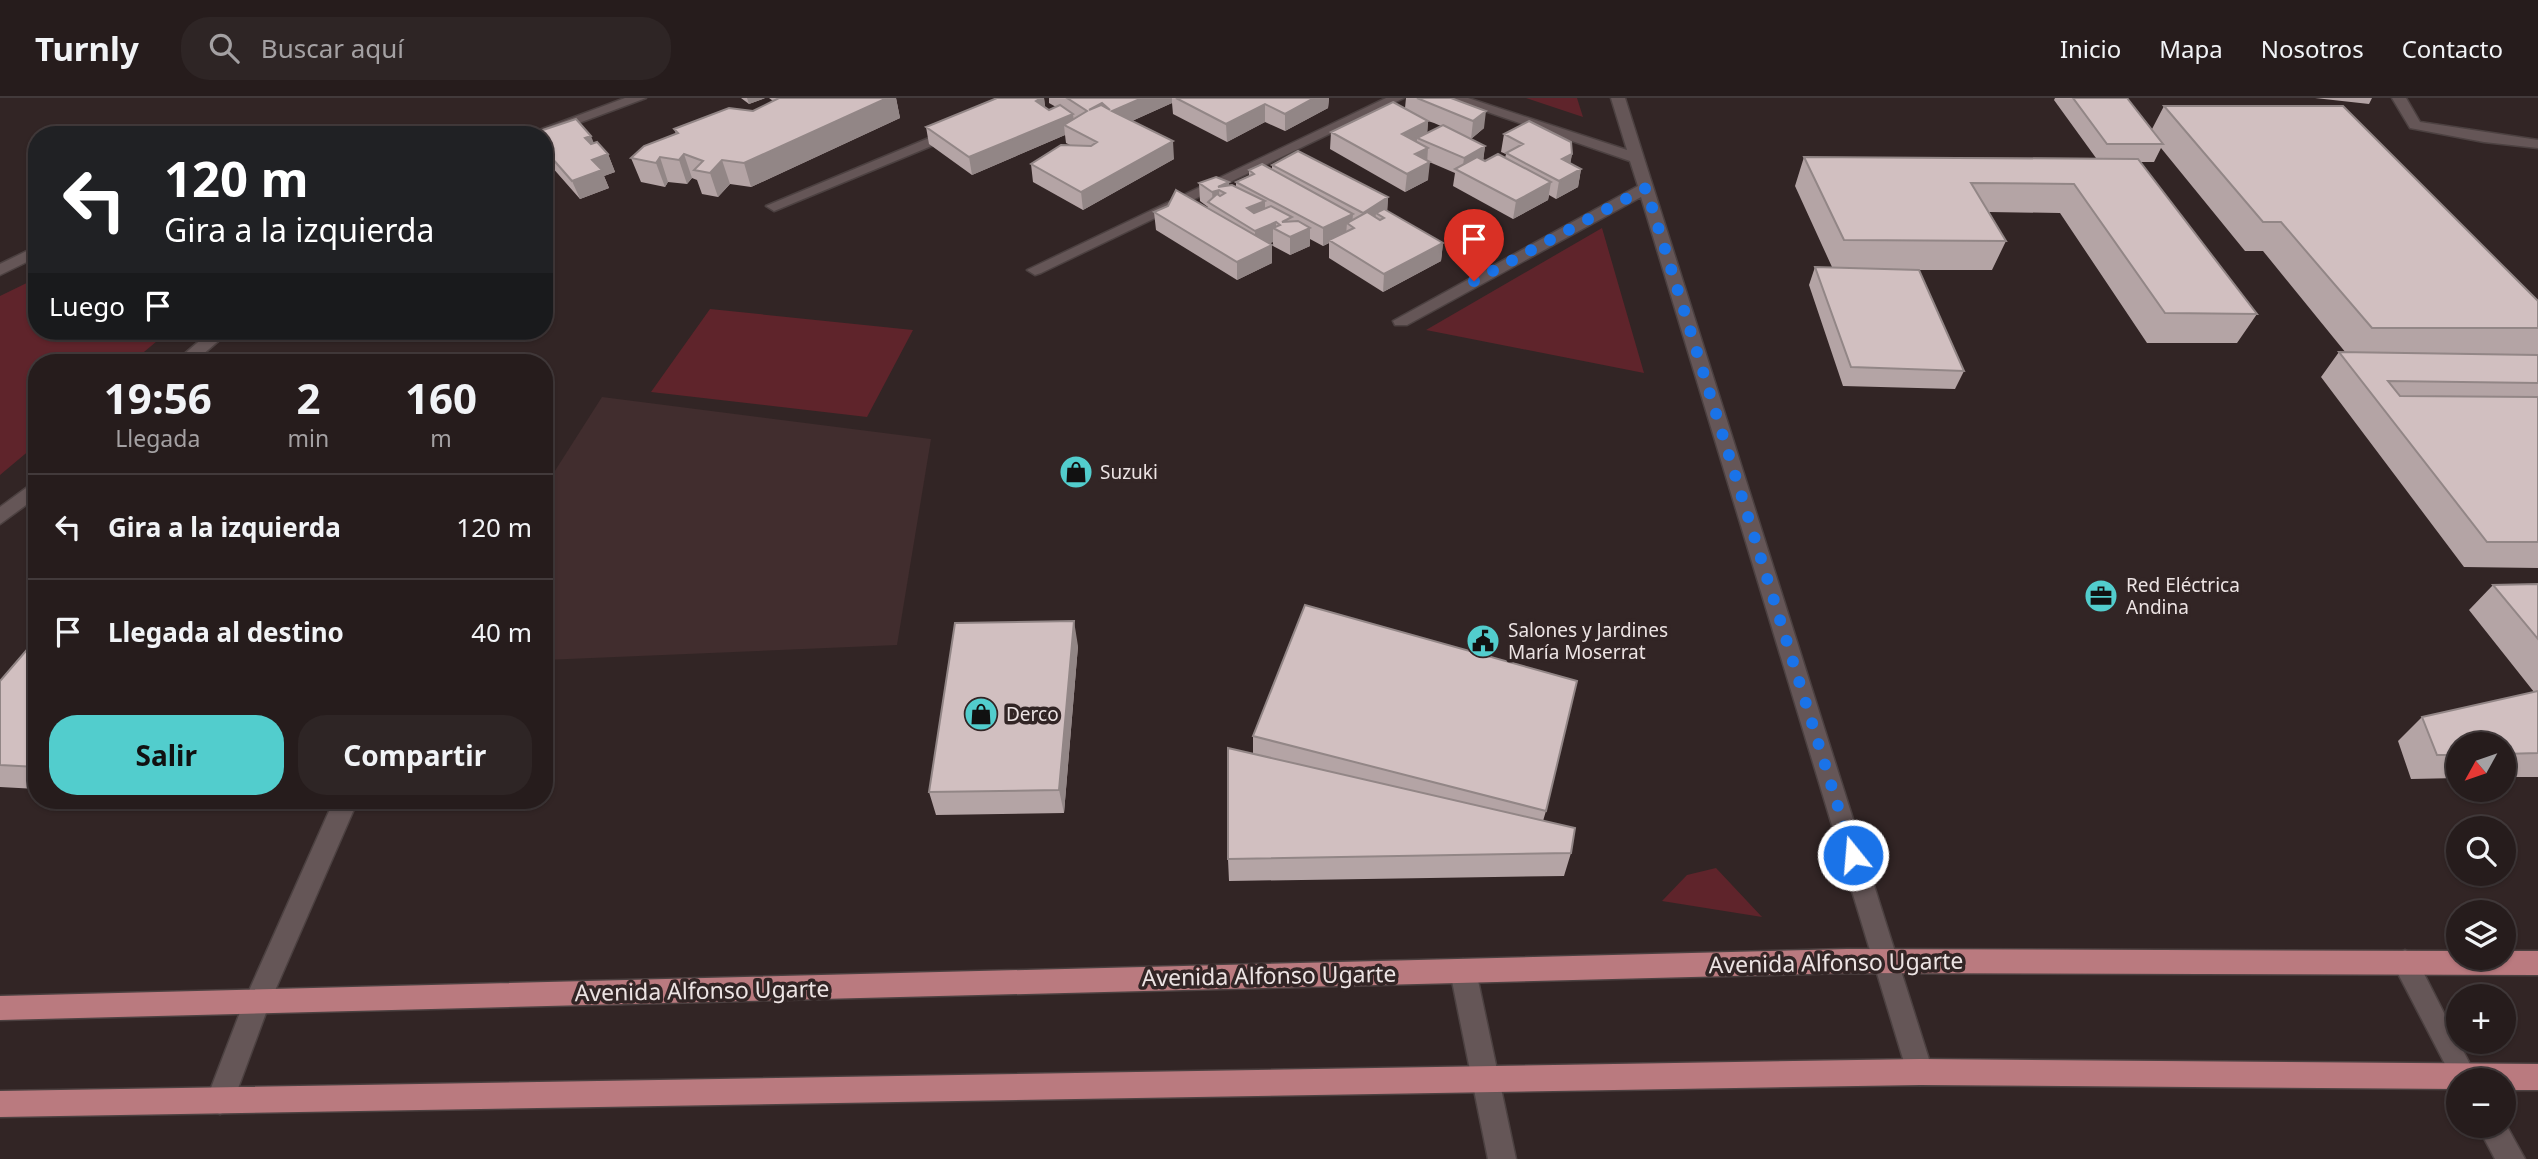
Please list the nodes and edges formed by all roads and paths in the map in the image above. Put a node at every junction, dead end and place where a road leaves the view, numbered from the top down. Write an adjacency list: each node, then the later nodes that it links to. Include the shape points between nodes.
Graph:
1 (639, 98): 7 (street)
2 (1397, 98): 13 (street)
3 (1454, 98): 9 (street)
4 (1618, 98): 9 (street)
5 (2399, 98): 8 (street, via 2415,125)
6 (973, 124): 11 (street)
7 (553, 128)
8 (2538, 144)
9 (1637, 159): 10 (street)
10 (1646, 188): 15 (street); 21 (street)
11 (774, 206)
12 (28, 256): 14 (street)
13 (1035, 270)
14 (0, 271)
15 (1401, 321)
16 (210, 340): 17 (street)
17 (194, 354)
18 (28, 494): 19 (street)
19 (0, 517)
20 (342, 809): 25 (street)
21 (1886, 961): 22 (main road, Avenida Alfonso Ugarte); 24 (main road, Avenida Alfonso Ugarte); 28 (street)
22 (2405, 962): 23 (main road, Avenida Alfonso Ugarte); 27 (street)
23 (2538, 964)
24 (1463, 971): 25 (main road, Avenida Alfonso Ugarte); 31 (street)
25 (257, 1002): 26 (main road, Avenida Alfonso Ugarte); 33 (street)
26 (0, 1008)
27 (2459, 1068)
28 (1920, 1072): 31 (main road); 32 (main road)
29 (2538, 1077): 30 (main road)
30 (2516, 1078)
31 (1483, 1079): 33 (main road); 36 (street)
32 (2446, 1079)
33 (220, 1101): 34 (main road)
34 (0, 1104)
35 (2499, 1138): 37 (street)
36 (1502, 1159)
37 (2511, 1159)

